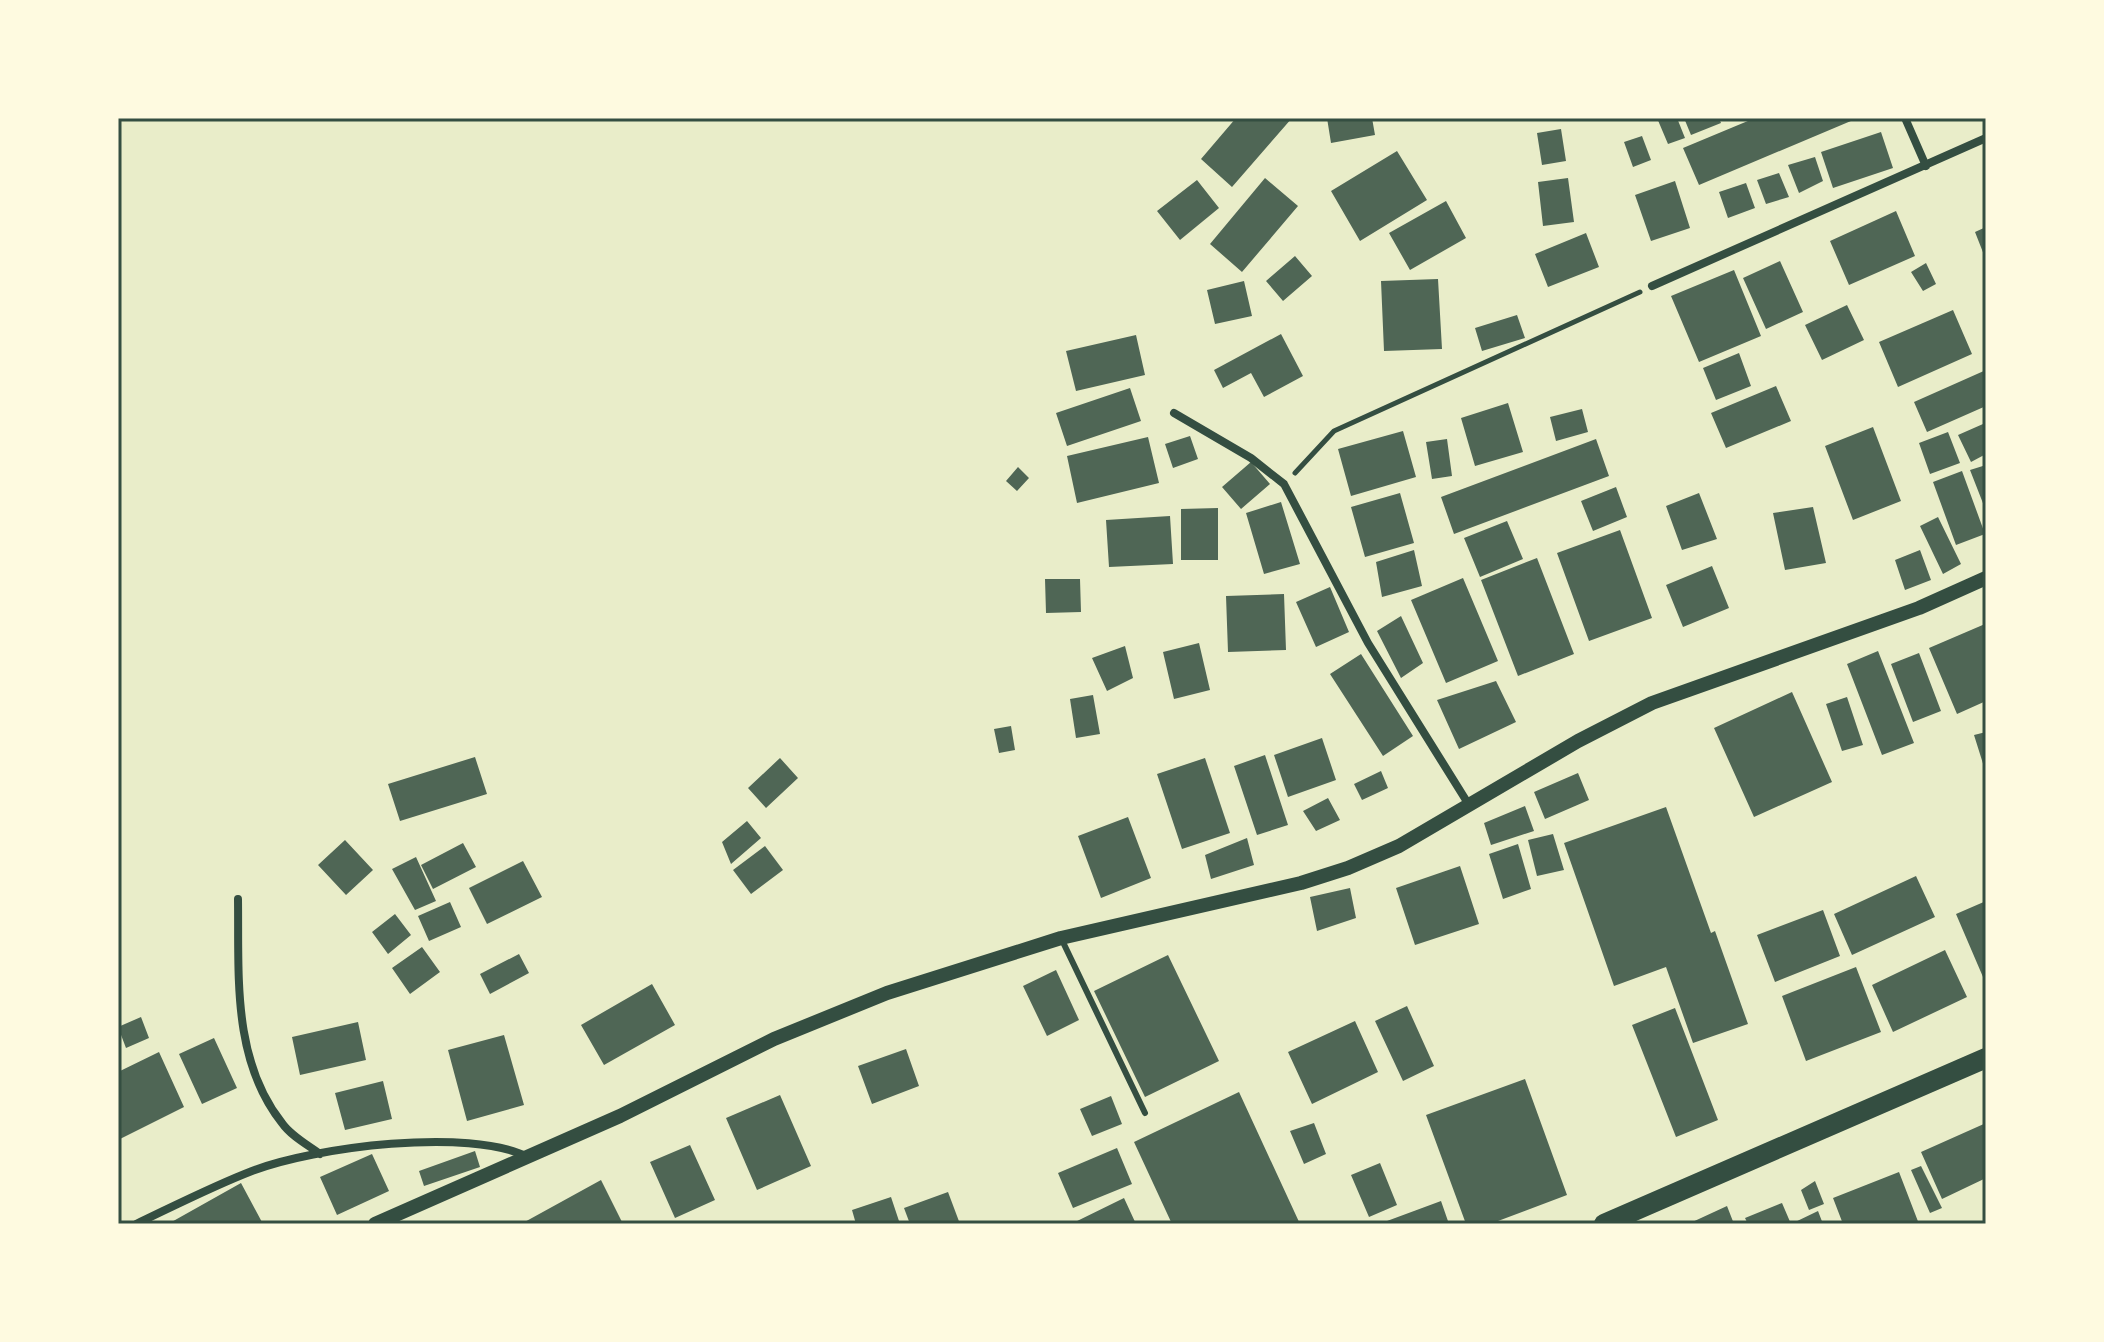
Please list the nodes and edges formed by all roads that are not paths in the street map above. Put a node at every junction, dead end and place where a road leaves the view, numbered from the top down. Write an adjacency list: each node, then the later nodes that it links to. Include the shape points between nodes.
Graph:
1 (1905, 118): 3 (street)
2 (1986, 138): 3 (street)
3 (1926, 166): 4 (street)
4 (1652, 286)
5 (1174, 413): 7 (street, via 1260,463 1284,484 1368,643)
6 (1986, 578): 7 (street, via 1919,608 1652,703)
7 (1469, 805): 9 (street, via 1399,846 1348,868)
8 (238, 899): 12 (street, via 243,1037 257,1086 284,1126)
9 (1061, 938): 11 (lane); 13 (street, via 828,1015)
10 (1986, 1058): 16 (highway)
11 (1145, 1113)
12 (320, 1154): 13 (street, via 451,1142 490,1143); 14 (street, via 253,1170)
13 (528, 1157): 15 (street)
14 (136, 1224)
15 (375, 1224)
16 (1604, 1224)

